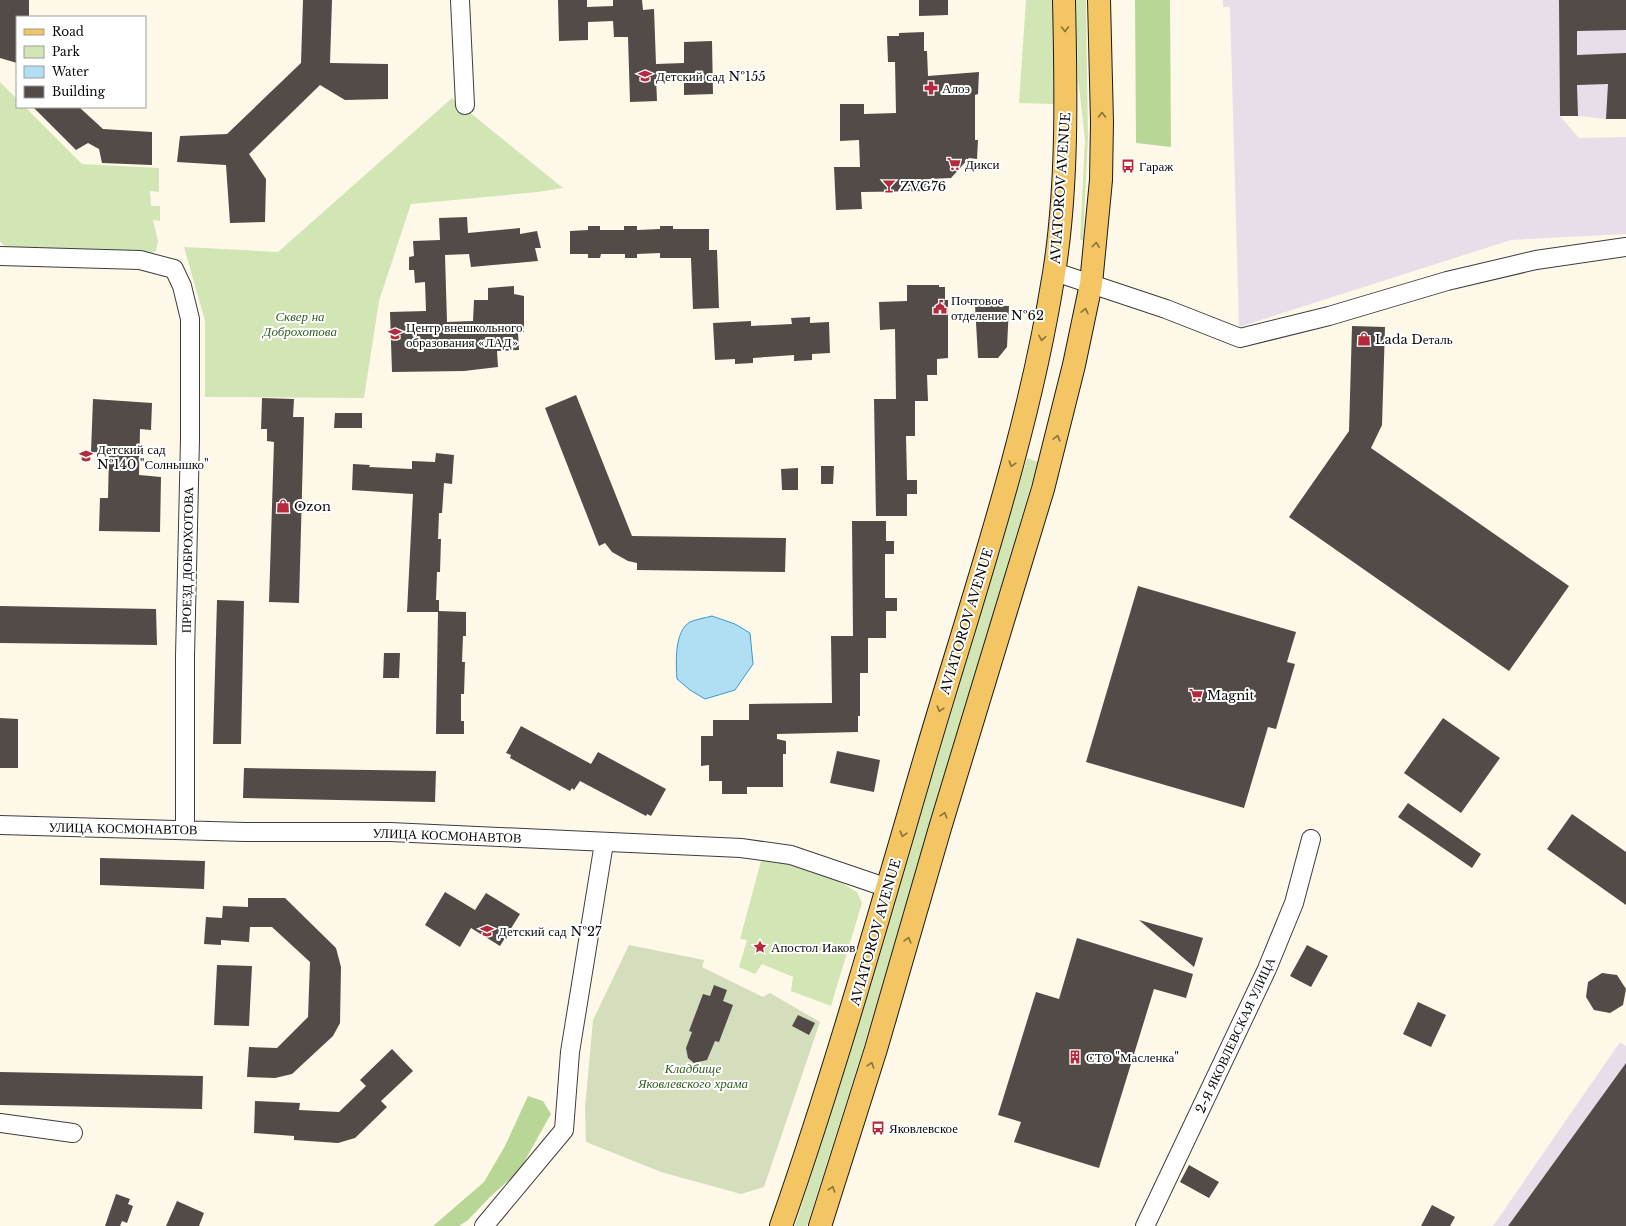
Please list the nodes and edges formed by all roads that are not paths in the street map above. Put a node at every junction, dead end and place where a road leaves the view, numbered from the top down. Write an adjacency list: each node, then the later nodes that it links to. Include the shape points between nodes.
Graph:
1 (460, 0): 4 (street)
2 (1064, 0): 7 (main road, AVIATOROV AVENUE, one-way to 7, via 1064,166)
3 (1099, 0): 8 (main road, one-way to 3, via 1101,180)
4 (466, 105)
5 (1626, 247): 8 (street, via 1536,260 1447,281 1329,316 1240,338 1166,309)
6 (0, 256): 10 (street, ПРОЕЗД ДОБРОХОТОВА, via 140,260 174,269 182,286 190,319)
7 (1054, 272): 8 (street); 13 (main road, AVIATOROV AVENUE, one-way to 13, via 1038,358 1018,443)
8 (1091, 284): 18 (main road, one-way to 8, via 878,1042 1043,489)
9 (0, 824): 10 (street, УЛИЦА КОСМОНАВТОВ)
10 (185, 829): 12 (street, УЛИЦА КОСМОНАВТОВ, via 245,832 390,832)
11 (1311, 839): 19 (street, 2-Я ЯКОВЛЕВСКАЯ УЛИЦА, via 1294,903 1267,969)
12 (604, 843): 13 (street, УЛИЦА КОСМОНАВТОВ, via 741,848 775,852 805,858); 16 (street, via 570,1052 564,1130)
13 (888, 888): 17 (main road, AVIATOROV AVENUE)
14 (0, 1123): 15 (street)
15 (73, 1133)
16 (484, 1226)
17 (782, 1226)
18 (820, 1226)
19 (1145, 1226)

